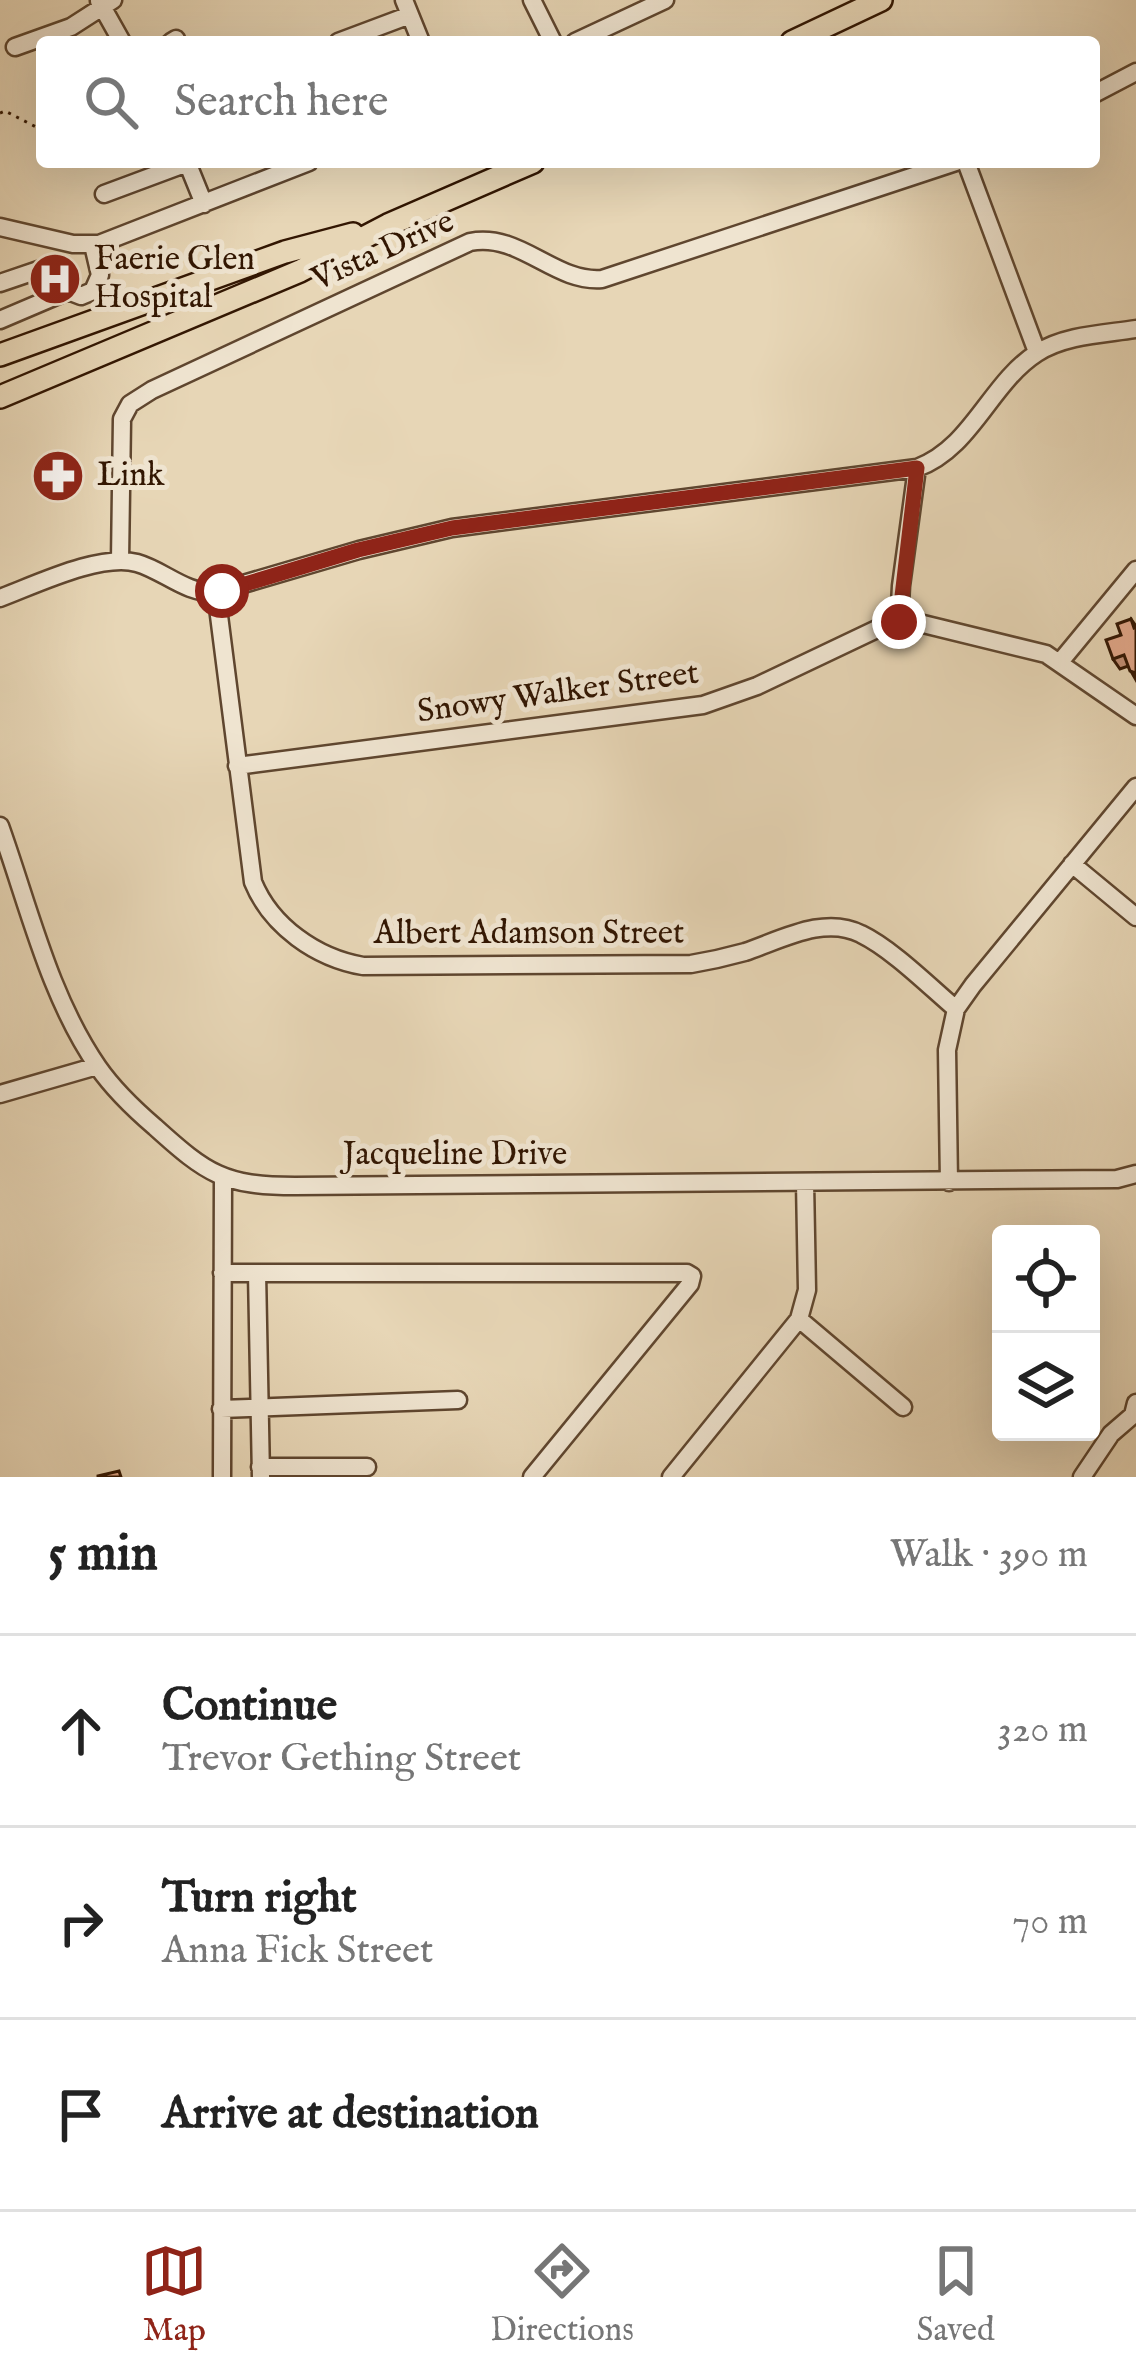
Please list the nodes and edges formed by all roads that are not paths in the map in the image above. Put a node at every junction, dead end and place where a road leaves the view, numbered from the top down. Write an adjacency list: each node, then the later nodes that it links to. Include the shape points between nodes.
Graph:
1 (532, 0): 10 (street)
2 (664, 0): 11 (street)
3 (881, 0): 12 (main road)
4 (105, 3): 6 (street); 7 (street)
5 (407, 8): 8 (street); 9 (street)
6 (46, 36)
7 (119, 36)
8 (350, 36)
9 (419, 36)
10 (550, 36)
11 (588, 36)
12 (805, 36)
13 (36, 40): 14 (street)
14 (15, 47)
15 (1136, 72): 16 (street)
16 (1100, 91)
17 (172, 168): 23 (street)
18 (190, 168): 24 (street)
19 (295, 168): 24 (street)
20 (519, 168): 25 (main road)
21 (938, 168): 36 (street, Vista Drive, via 602,279 569,274 494,240 470,242 152,390 122,419)
22 (968, 168): 32 (street)
23 (104, 194)
24 (204, 204): 27 (street)
25 (388, 225): 33 (main road, via 285,252); 34 (main road, via 300,271)
26 (0, 227): 27 (street)
27 (93, 245): 29 (street, via 97,286 86,296)
28 (0, 283): 29 (street, via 50,266)
29 (68, 291): 30 (street)
30 (0, 320)
31 (1136, 329): 32 (street)
32 (1037, 352): 35 (street, via 946,453)
33 (0, 355)
34 (0, 398)
35 (917, 468): 38 (street, via 452,528); 40 (street)
36 (120, 561): 38 (street); 39 (street)
37 (1136, 570): 41 (street)
38 (216, 592): 43 (street, Albert Adamson Street)
39 (0, 598)
40 (899, 622): 41 (street); 43 (street, Snowy Walker Street, via 721,701)
41 (1060, 662): 42 (street)
42 (1136, 716)
43 (237, 766): 48 (street, Albert Adamson Street, via 262,901 289,931 347,963 691,964 833,927 869,938)
44 (1136, 787): 46 (street)
45 (0, 826): 49 (street, Jacqueline Drive, via 59,995)
46 (1072, 864): 47 (street); 48 (street)
47 (1136, 917)
48 (956, 1009): 54 (street, via 947,1050)
49 (97, 1066): 50 (street); 52 (street, Jacqueline Drive, via 151,1124)
50 (0, 1094)
51 (1136, 1174): 53 (street, Jacqueline Drive)
52 (223, 1178): 55 (street, Jacqueline Drive, via 261,1186); 57 (street)
53 (1117, 1179): 54 (street, Jacqueline Drive); 56 (street, Jacqueline Drive)
54 (950, 1181): 55 (street, Jacqueline Drive)
55 (805, 1182): 59 (street, via 807,1290)
56 (1136, 1187)
57 (222, 1273): 58 (street); 63 (street)
58 (257, 1273): 62 (street); 68 (street, via 692,1276)
59 (799, 1319): 61 (street); 69 (street)
60 (458, 1400): 62 (street)
61 (903, 1407)
62 (258, 1408): 63 (street); 66 (street)
63 (221, 1409): 67 (street)
64 (1135, 1411): 70 (street)
65 (367, 1467): 66 (street)
66 (261, 1472)
67 (223, 1477)
68 (532, 1477)
69 (671, 1477)
70 (1082, 1477)

